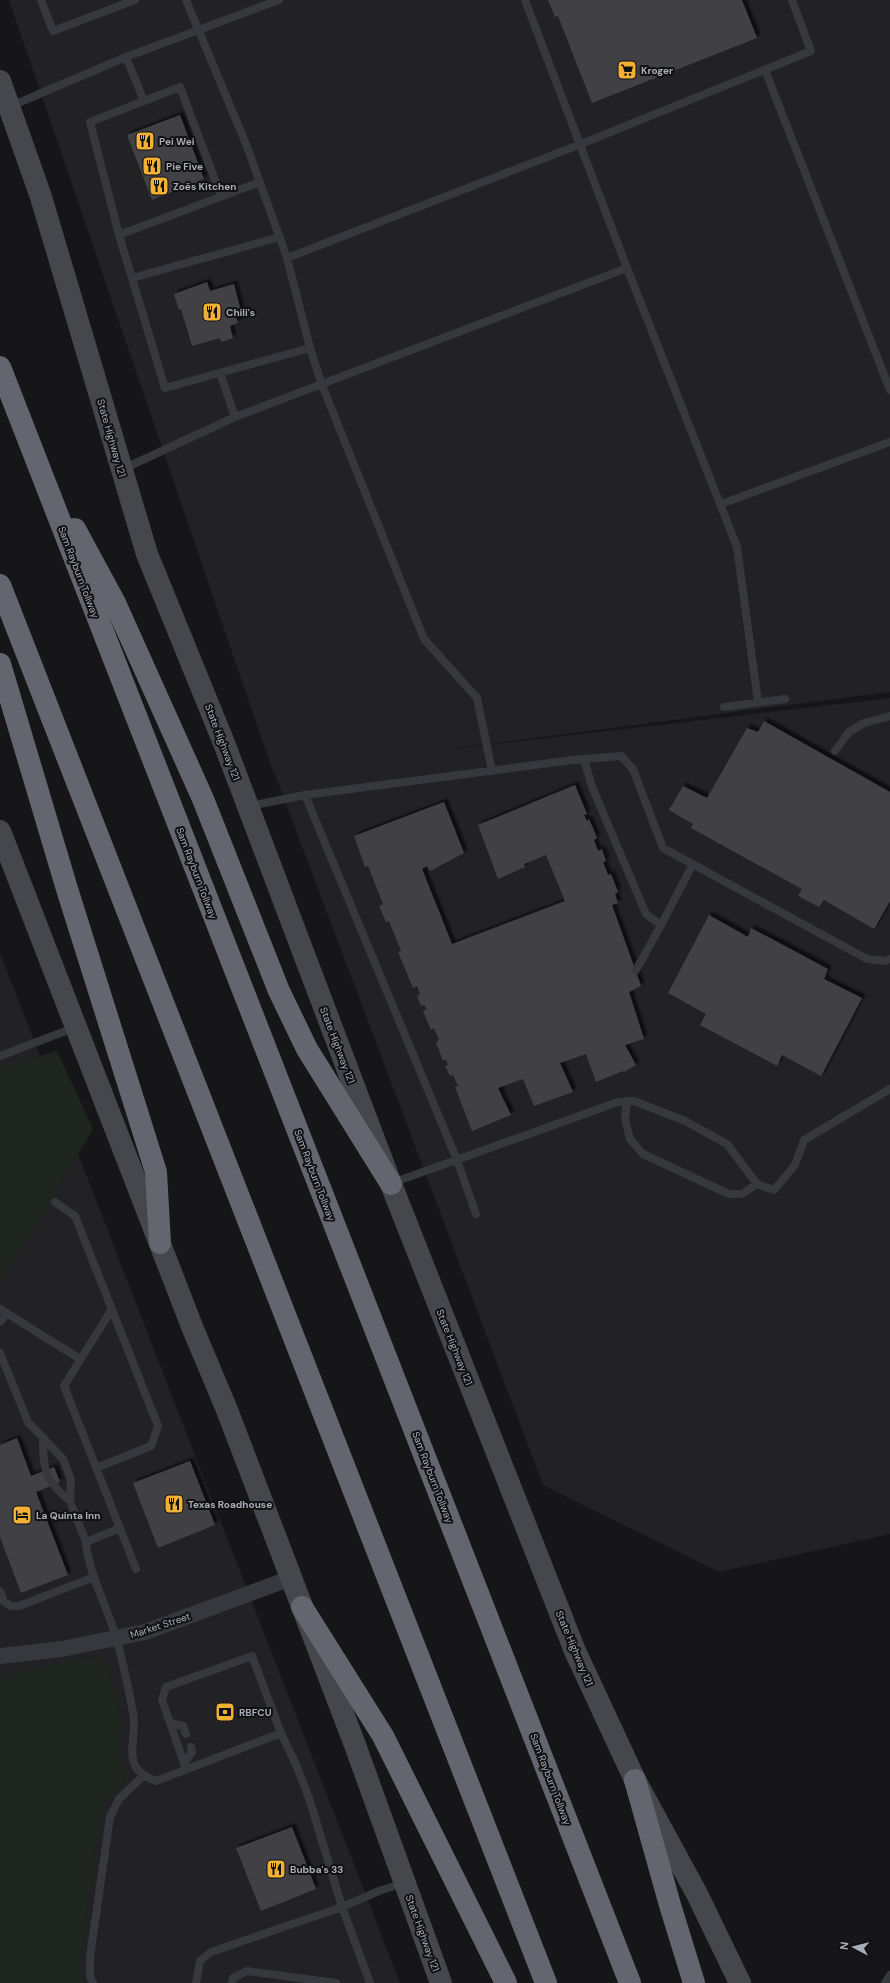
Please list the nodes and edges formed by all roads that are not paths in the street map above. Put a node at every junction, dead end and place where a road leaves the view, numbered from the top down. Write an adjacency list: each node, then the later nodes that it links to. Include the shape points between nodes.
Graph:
1 (41, 0): 7 (lane, via 52,31)
2 (135, 0): 7 (lane)
3 (186, 0): 8 (lane)
4 (279, 0): 8 (lane)
5 (525, 0): 14 (lane)
6 (792, 0): 10 (lane, via 811,51)
7 (121, 3)
8 (198, 30): 9 (lane); 15 (lane)
9 (126, 57): 12 (lane); 13 (lane)
10 (765, 70): 14 (lane); 26 (lane)
11 (0, 81): 13 (main road, State Highway 121)
12 (144, 101): 16 (lane, via 180,87); 17 (lane, via 90,122)
13 (10, 106): 30 (main road, State Highway 121, via 41,197)
14 (581, 144): 19 (lane); 20 (lane)
15 (260, 182): 16 (lane); 18 (lane)
16 (221, 196): 17 (lane)
17 (119, 235): 21 (lane)
18 (280, 237): 19 (lane); 21 (lane)
19 (287, 258): 22 (lane)
20 (627, 268): 25 (lane); 31 (lane)
21 (132, 278): 24 (lane, via 164,388)
22 (310, 348): 24 (lane); 25 (lane)
23 (0, 367): 28 (highway, Sam Rayburn Tollway)
24 (220, 373): 27 (lane)
25 (322, 385): 27 (lane); 40 (lane, via 424,639 476,698)
26 (890, 390)
27 (235, 417): 30 (lane)
28 (27, 438): 53 (highway, via 115,603 203,799 279,991 307,1049); 93 (highway, Sam Rayburn Tollway)
29 (890, 442): 31 (lane)
30 (121, 470): 42 (main road, State Highway 121, via 147,554)
31 (721, 504): 35 (lane, via 737,548)
32 (0, 585): 92 (highway)
33 (0, 664): 57 (highway, via 67,890 156,1172)
34 (785, 699): 35 (lane)
35 (758, 702): 36 (lane)
36 (724, 707)
37 (890, 716): 38 (lane, via 864,723 849,732)
38 (835, 751)
39 (584, 759): 40 (lane); 44 (lane, via 621,756 633,769 662,848); 45 (lane, via 592,787 646,914)
40 (492, 771): 41 (lane)
41 (305, 795): 42 (lane); 52 (lane)
42 (248, 806): 53 (main road, State Highway 121)
43 (0, 831): 48 (main road, State Highway 121)
44 (693, 864): 45 (lane); 46 (lane, via 867,959)
45 (661, 925): 47 (lane)
46 (890, 959)
47 (636, 970)
48 (76, 1027): 49 (lane); 57 (main road, State Highway 121)
49 (0, 1056)
50 (890, 1089): 54 (lane, via 804,1140 795,1165 774,1190)
51 (627, 1101): 52 (lane, via 618,1102); 54 (lane, via 634,1101 685,1121 727,1144); 54 (lane, via 625,1119 630,1139 643,1154 729,1194 742,1194)
52 (457, 1160): 53 (lane); 56 (lane)
53 (391, 1184): 81 (main road, State Highway 121, via 575,1651)
54 (757, 1184)
55 (55, 1202): 58 (lane, via 76,1216)
56 (476, 1214)
57 (160, 1243): 70 (main road, State Highway 121)
58 (112, 1309): 62 (lane); 64 (lane, via 158,1426 151,1446)
59 (4, 1311): 60 (lane); 62 (lane)
60 (0, 1322)
61 (0, 1353): 63 (lane, via 28,1422)
62 (80, 1359): 64 (lane, via 64,1386)
63 (43, 1437): 65 (lane, via 63,1458 70,1480); 65 (lane, via 43,1465 54,1488)
64 (96, 1468): 66 (lane)
65 (70, 1501): 67 (lane)
66 (120, 1528): 67 (lane); 68 (lane)
67 (86, 1542): 69 (lane, via 87,1558)
68 (136, 1569)
69 (94, 1577): 71 (lane, via 19,1606 11,1606 4,1602); 73 (lane)
70 (291, 1578): 72 (main road, State Highway 121); 73 (street, Market Street, via 145,1632)
71 (0, 1591)
72 (302, 1607): 82 (main road, State Highway 121); 91 (highway, via 383,1736)
73 (116, 1638): 74 (street, Market Street, via 62,1649); 80 (lane, via 133,1714 132,1762)
74 (0, 1656)
75 (170, 1723): 76 (lane, via 162,1700 166,1687 252,1656); 77 (lane, via 183,1726); 79 (lane)
76 (281, 1733): 79 (lane); 83 (lane, via 310,1801)
77 (186, 1734)
78 (191, 1747): 79 (lane, via 192,1752)
79 (185, 1767): 80 (lane, via 156,1781)
80 (143, 1776): 85 (lane, via 119,1799 110,1817 90,1957 90,1977)
81 (635, 1780): 94 (highway); 95 (main road, State Highway 121, via 697,1894)
82 (404, 1883): 83 (lane); 90 (main road, State Highway 121)
83 (342, 1907): 86 (lane, via 211,1952 200,1961); 89 (lane)
84 (890, 1975): 96 (lane)
85 (93, 1983)
86 (196, 1983)
87 (232, 1983): 88 (lane, via 233,1978 247,1971)
88 (336, 1983)
89 (370, 1983)
90 (441, 1983)
91 (506, 1983)
92 (546, 1983)
93 (630, 1983)
94 (694, 1983)
95 (740, 1983)
96 (885, 1983)

